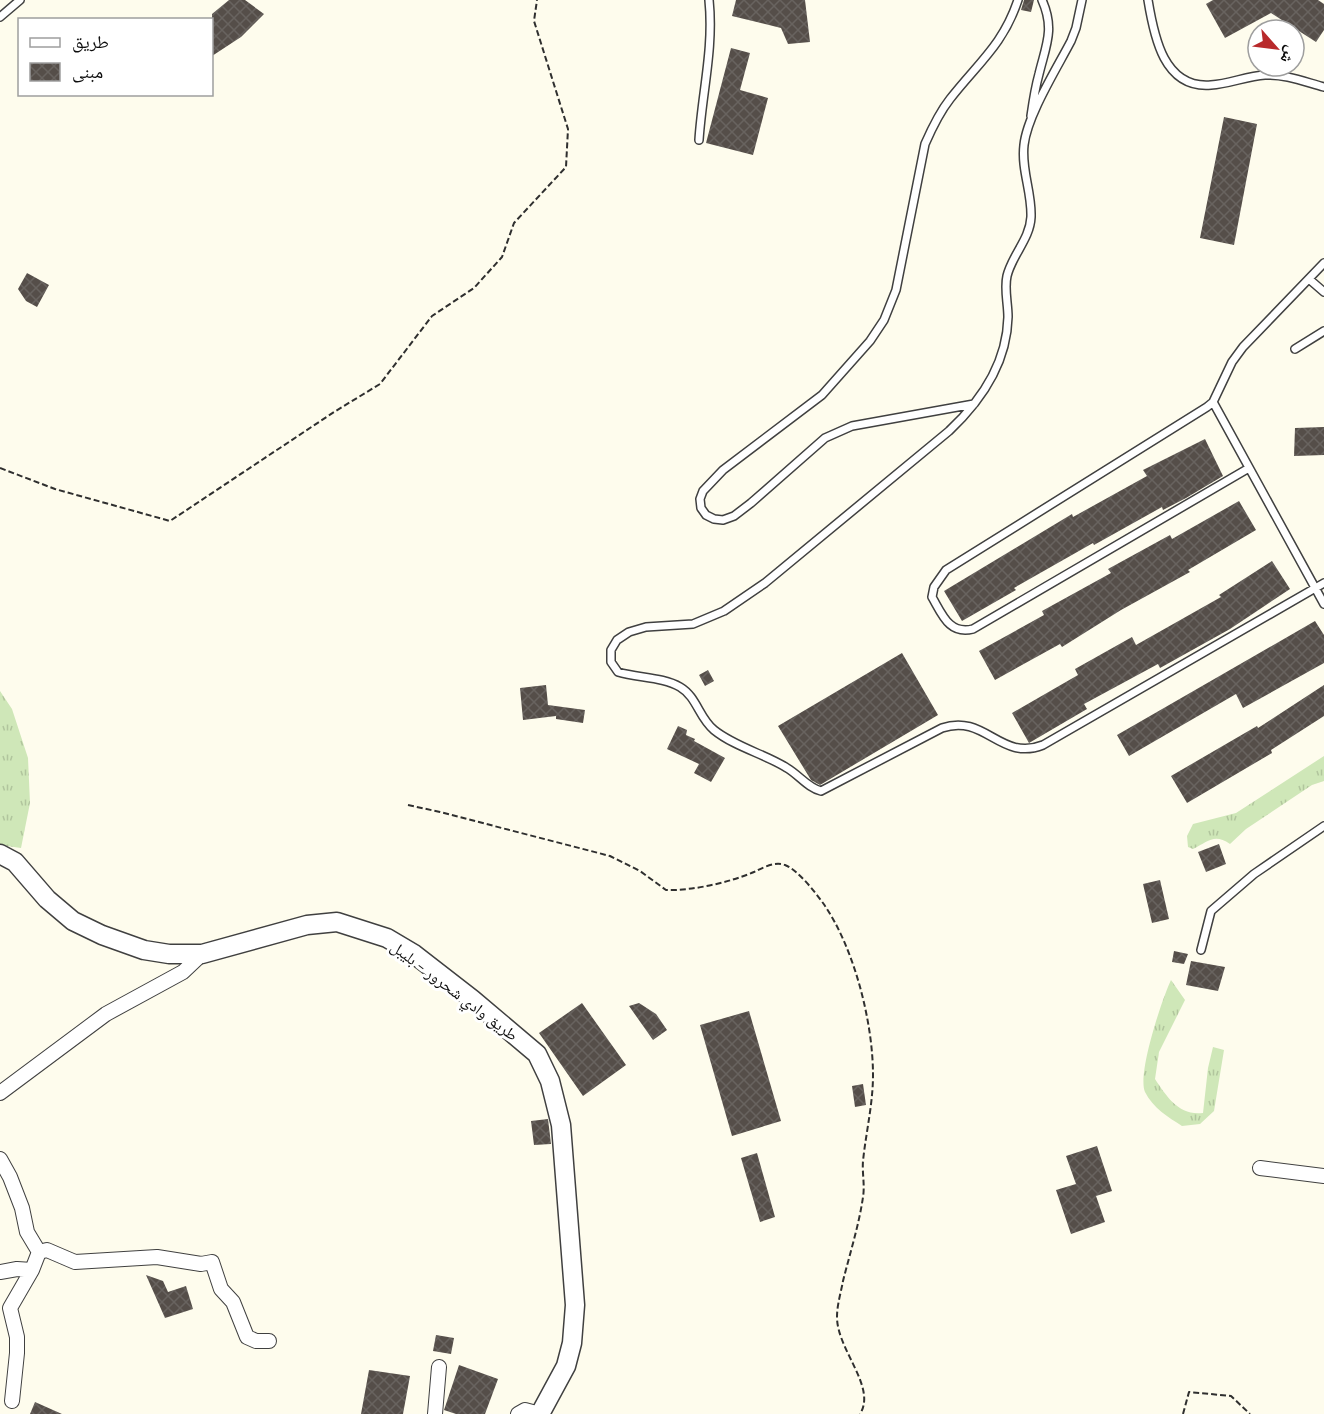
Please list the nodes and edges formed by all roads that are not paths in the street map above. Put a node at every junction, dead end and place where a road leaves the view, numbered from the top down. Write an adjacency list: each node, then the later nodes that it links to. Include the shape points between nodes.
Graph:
1 (20, 0): 7 (lane)
2 (709, 0): 10 (lane, via 709,65)
3 (1018, 0): 18 (lane, via 1007,29 949,100 925,144 896,290 884,320 822,395 723,470 703,491 701,508 714,519 734,516 825,438 852,426)
4 (1042, 0): 9 (lane, via 1050,34)
5 (1082, 0): 9 (lane, via 1071,41)
6 (1148, 0): 8 (lane, via 1165,61 1185,82 1214,85 1265,75)
7 (0, 18)
8 (1324, 87)
9 (1030, 122): 18 (lane, via 1023,165 1031,221 1007,276 1008,318 998,363)
10 (699, 140)
11 (1324, 263): 12 (lane)
12 (1321, 269): 13 (lane)
13 (1309, 279): 14 (lane); 17 (lane, via 1243,347)
14 (1324, 292)
15 (1324, 331): 16 (lane)
16 (1295, 349)
17 (1213, 402): 19 (lane); 19 (lane, via 946,570 934,586 932,597 952,627 973,629)
18 (974, 404): 21 (lane, via 940,439 765,583 724,611 693,624 646,627 617,640 610,650 611,662 618,672 681,687 714,730 786,767 821,791 954,724 966,724 1020,749 1043,745)
19 (1249, 468): 21 (lane)
20 (1324, 583): 21 (lane)
21 (1315, 588): 22 (lane)
22 (1324, 604)
23 (1324, 826): 25 (lane, via 1254,874 1211,910)
24 (0, 854): 26 (street, طريق وادي شحرور - بليبل, via 15,862 47,899 73,921 144,950)
25 (1201, 950)
26 (202, 954): 27 (street, via 183,972 106,1014); 39 (street, طريق وادي شحرور - بليبل, via 307,925 348,924 387,938 414,954 537,1054 550,1082 561,1125 575,1305 566,1366)
27 (0, 1093)
28 (0, 1159): 31 (street, via 22,1208 27,1232)
29 (1260, 1168): 30 (street)
30 (1324, 1176)
31 (39, 1252): 32 (street); 34 (street, via 47,1251 75,1263 157,1257 212,1262 221,1289 232,1302 247,1337)
32 (32, 1270): 33 (street); 36 (street, via 10,1308 17,1353)
33 (0, 1272)
34 (269, 1341)
35 (439, 1367): 37 (street)
36 (12, 1401)
37 (435, 1414)
38 (518, 1414): 39 (street, via 525,1410)
39 (540, 1414)

